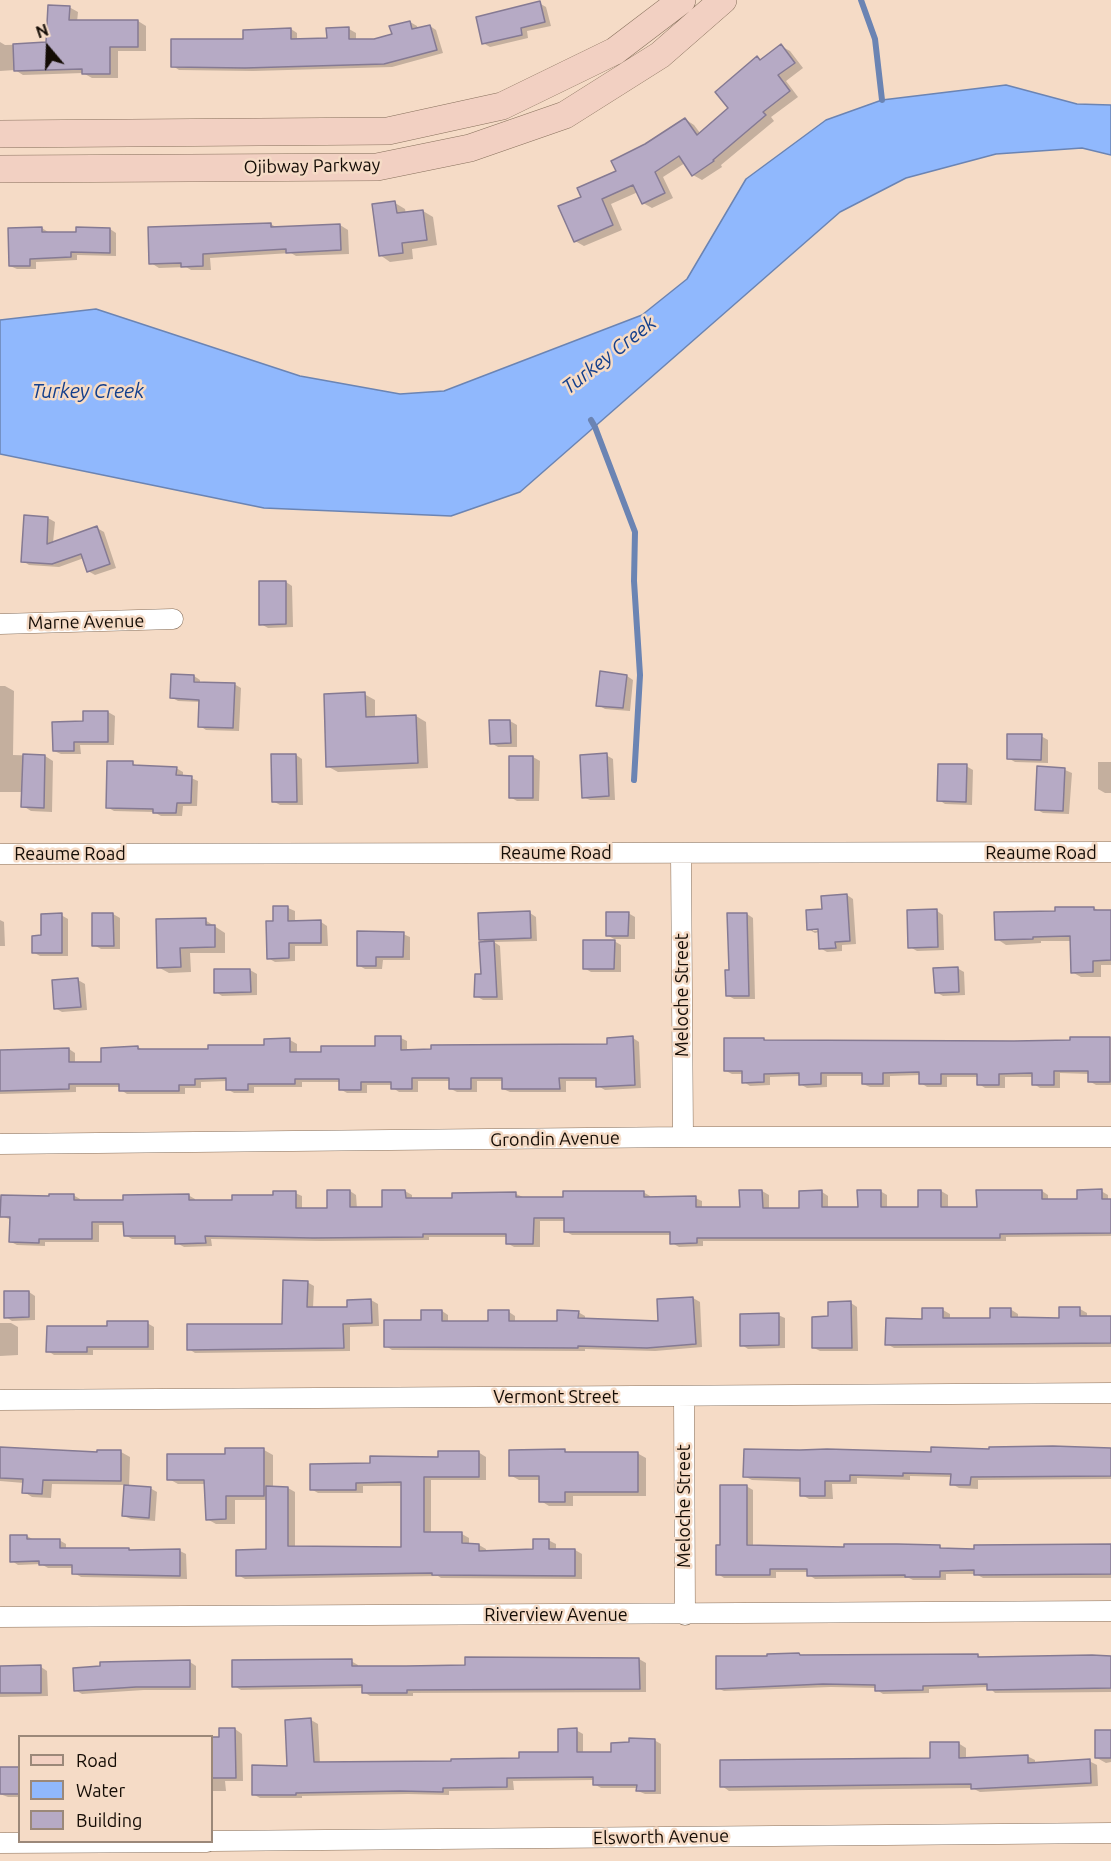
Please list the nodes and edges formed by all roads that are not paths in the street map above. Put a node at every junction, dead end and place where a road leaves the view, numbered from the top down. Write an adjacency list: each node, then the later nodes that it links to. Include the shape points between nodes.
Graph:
1 (682, 0): 3 (main road, Ojibway Parkway, via 615,51 502,106 388,131)
2 (723, 0): 4 (main road, Ojibway Parkway, via 660,55 565,115 470,147 377,167)
3 (0, 134)
4 (0, 169)
5 (173, 619): 6 (street, Marne Avenue)
6 (0, 624)
7 (1111, 852): 8 (street, Reaume Road)
8 (681, 853): 9 (street, Reaume Road); 10 (street, Meloche Street)
9 (0, 854)
10 (683, 1137): 11 (street, Grondin Avenue); 12 (street, Grondin Avenue)
11 (1111, 1137)
12 (0, 1144)
13 (1111, 1393): 14 (street, Vermont Street)
14 (684, 1396): 15 (street, Vermont Street); 17 (street, Meloche Street)
15 (0, 1400)
16 (1111, 1611): 17 (street, Riverview Avenue)
17 (685, 1615): 18 (street, Riverview Avenue)
18 (0, 1617)
19 (1111, 1833): 20 (street, Elsworth Avenue)
20 (213, 1841)
21 (0, 1843): 22 (street)
22 (18, 1843)

